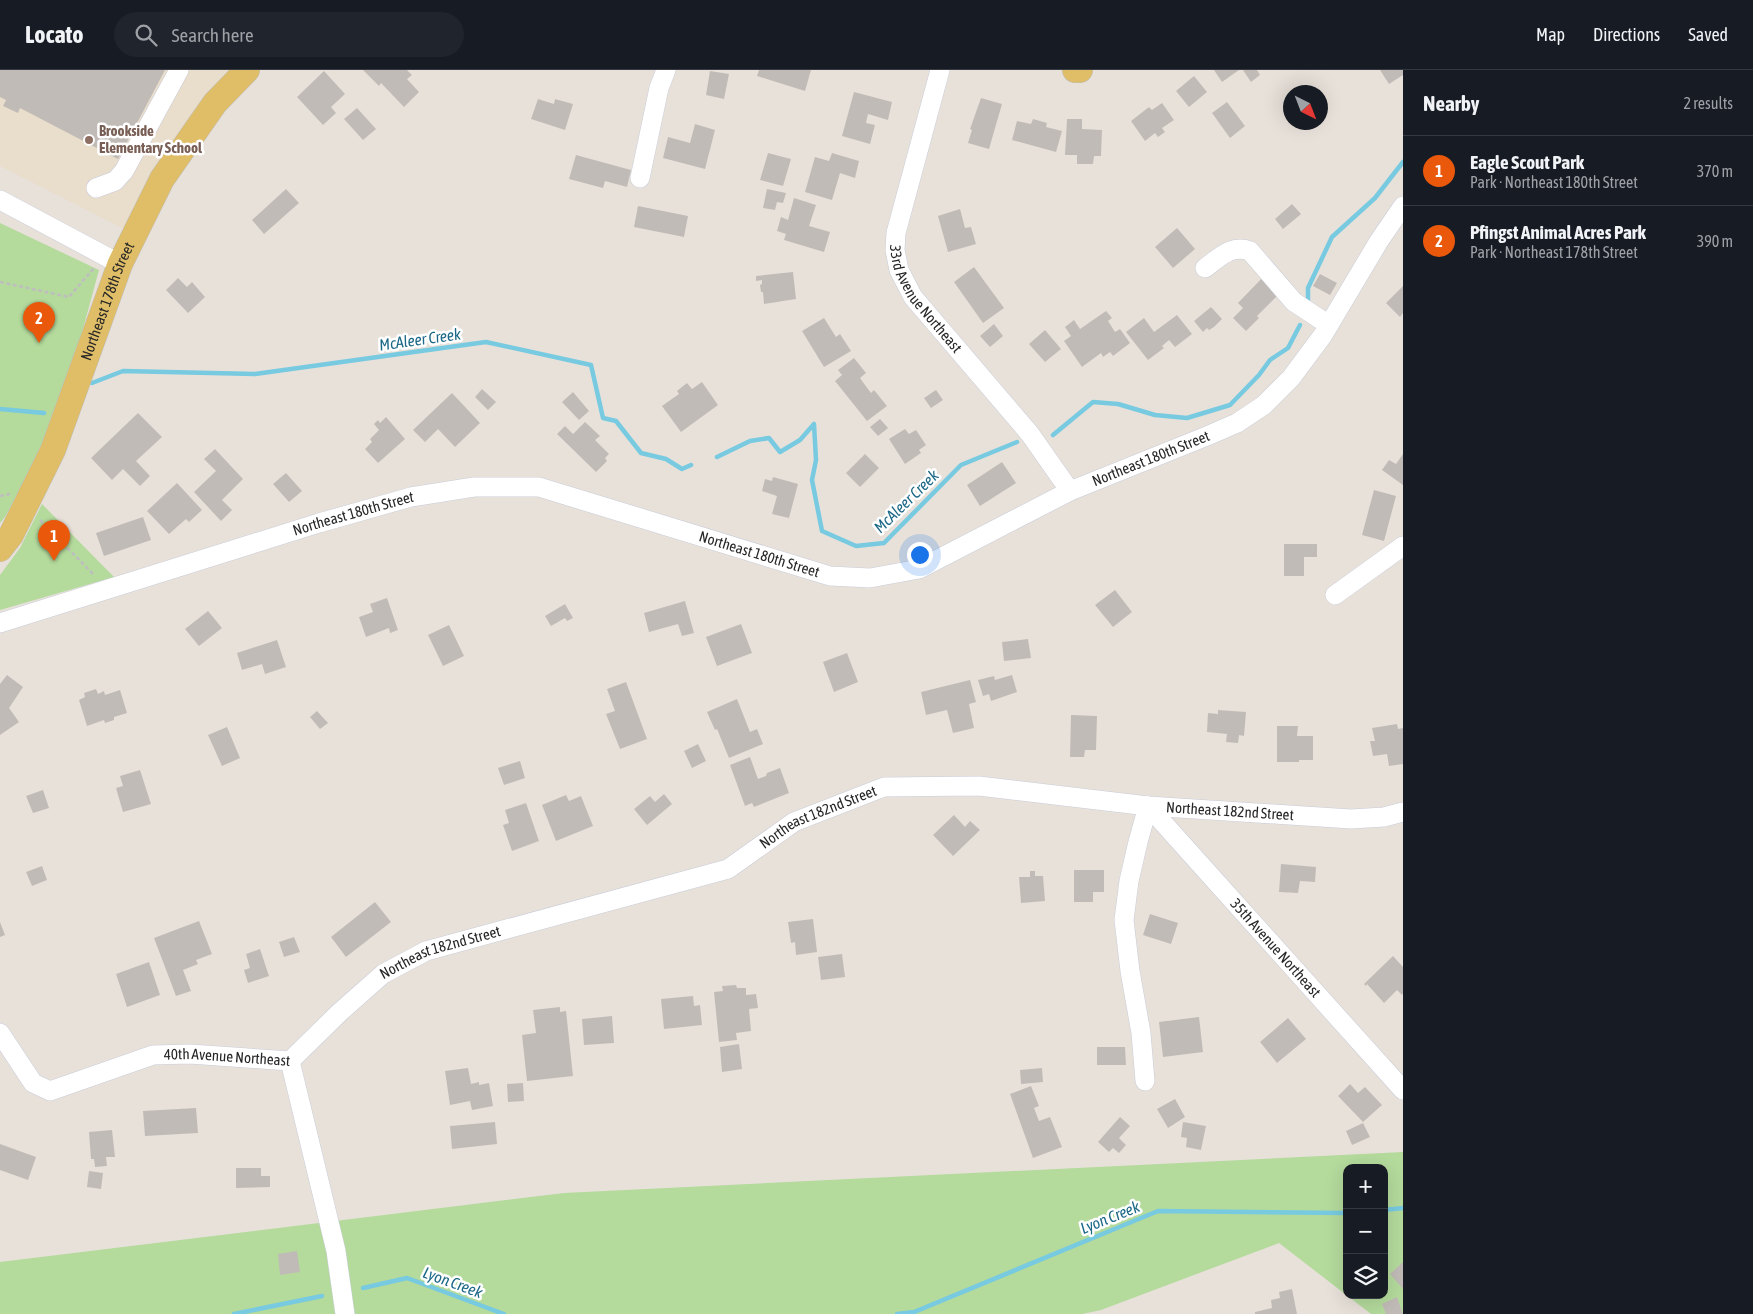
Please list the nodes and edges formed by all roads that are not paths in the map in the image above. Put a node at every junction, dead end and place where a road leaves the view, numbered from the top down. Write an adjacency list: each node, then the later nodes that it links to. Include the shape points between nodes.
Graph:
1 (179, 70): 8 (street, via 124,171 115,180)
2 (247, 70): 11 (main road, Northeast 178th Street, via 215,103 162,179)
3 (666, 70): 7 (street, via 659,88)
4 (940, 70): 14 (street, 33rd Avenue Northeast, via 896,233 899,270 913,297 1035,440)
5 (1076, 70): 6 (main road)
6 (1080, 70)
7 (640, 178)
8 (96, 188)
9 (0, 200): 11 (street)
10 (1403, 206): 13 (street, Northeast 180th Street)
11 (112, 260): 16 (main road, Northeast 178th Street, via 52,450 11,535)
12 (1205, 268): 13 (street, via 1234,248 1250,251 1294,302)
13 (1329, 325): 14 (street, Northeast 180th Street, via 1291,378 1264,405 1241,420)
14 (1070, 491): 18 (street, Northeast 180th Street, via 918,569 870,578 830,576 539,487 474,487 411,497 319,523)
15 (1403, 546): 17 (street)
16 (0, 549)
17 (1334, 595)
18 (0, 623)
19 (1148, 806): 20 (street, Northeast 182nd Street, via 1351,819); 22 (street, Northeast 182nd Street, via 979,786 884,787 794,822 728,869 426,950 383,974); 23 (street, via 1129,881 1124,920); 24 (street, 35th Avenue Northeast)
20 (1403, 812)
21 (2, 1042): 22 (street, 40th Avenue Northeast, via 33,1082 50,1091 153,1055 190,1054)
22 (290, 1061): 25 (street, 40th Avenue Northeast, via 336,1251)
23 (1145, 1081)
24 (1403, 1090)
25 (346, 1314)

